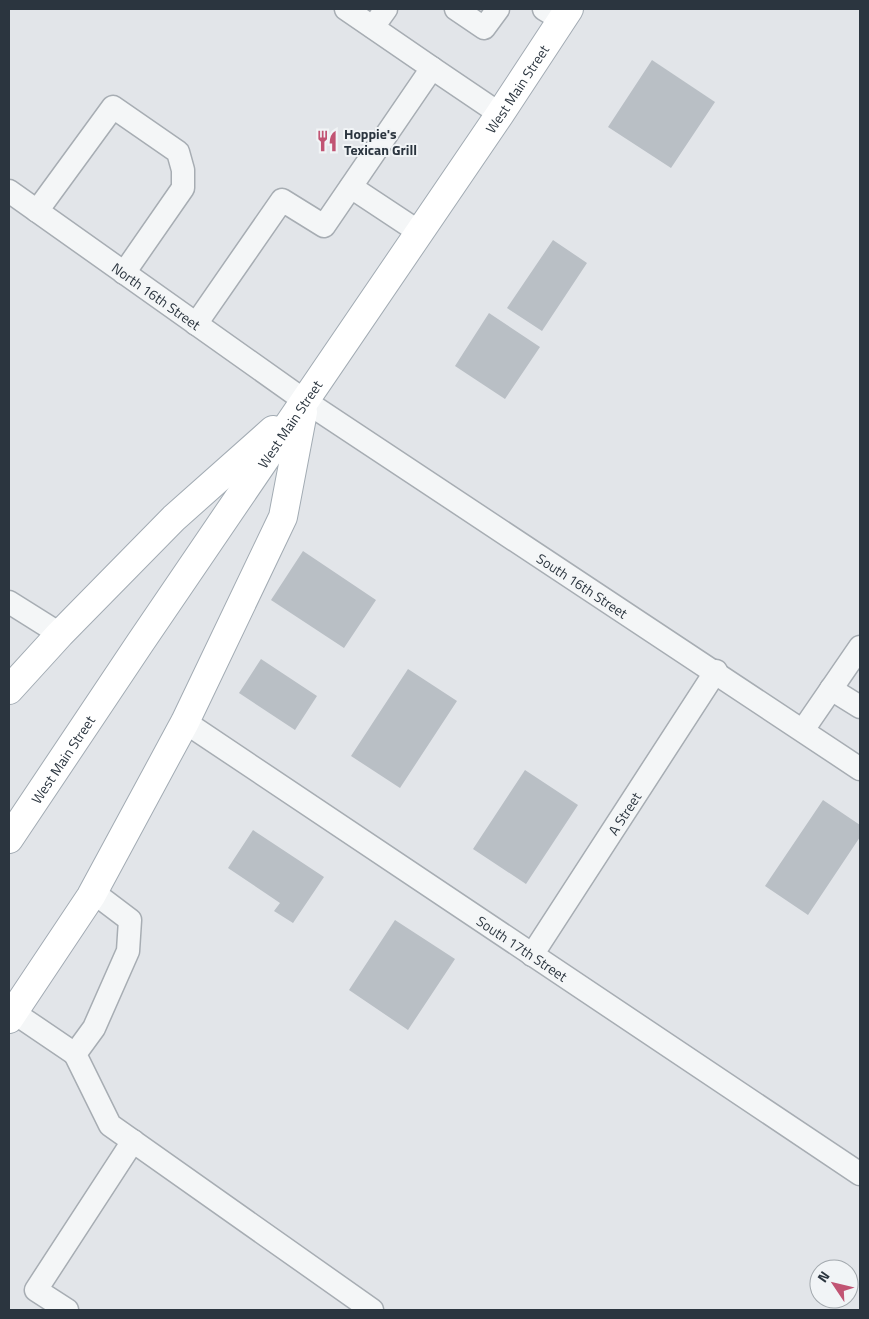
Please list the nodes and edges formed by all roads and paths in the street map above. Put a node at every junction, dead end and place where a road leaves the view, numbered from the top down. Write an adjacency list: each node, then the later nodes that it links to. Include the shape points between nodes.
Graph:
1 (346, 9): 6 (street)
2 (386, 9): 6 (street)
3 (456, 9): 4 (street, via 484,28)
4 (498, 9)
5 (558, 12): 8 (main road, West Main Street)
6 (373, 27): 7 (street)
7 (432, 68): 8 (street); 9 (street)
8 (500, 114): 12 (main road, West Main Street)
9 (351, 187): 12 (street); 14 (street, via 324,226 282,200)
10 (9, 191): 11 (street, North 16th Street)
11 (38, 211): 13 (street, North 16th Street); 13 (street, via 114,107 178,152 183,188)
12 (419, 232): 15 (main road, West Main Street)
13 (124, 272): 14 (street, North 16th Street)
14 (196, 324): 15 (street, North 16th Street)
15 (305, 401): 17 (main road, via 174,518); 19 (street, South 16th Street); 23 (main road, via 283,517); 26 (main road, West Main Street)
16 (9, 602): 17 (street)
17 (60, 634): 21 (main road)
18 (860, 647): 20 (street)
19 (716, 671): 24 (street, South 16th Street); 28 (street, A Street)
20 (831, 689): 22 (street); 24 (street)
21 (9, 690)
22 (860, 707)
23 (185, 722): 27 (main road); 28 (street, South 17th Street)
24 (803, 730): 25 (street, South 16th Street)
25 (860, 768)
26 (9, 839)
27 (93, 892): 29 (main road); 30 (street, via 130,920 128,951 94,1028)
28 (532, 955): 32 (street, South 17th Street)
29 (11, 1016): 30 (street)
30 (75, 1054): 31 (street, via 110,1124)
31 (133, 1141): 33 (street, via 36,1290); 34 (street)
32 (860, 1174)
33 (67, 1310)
34 (372, 1310)

